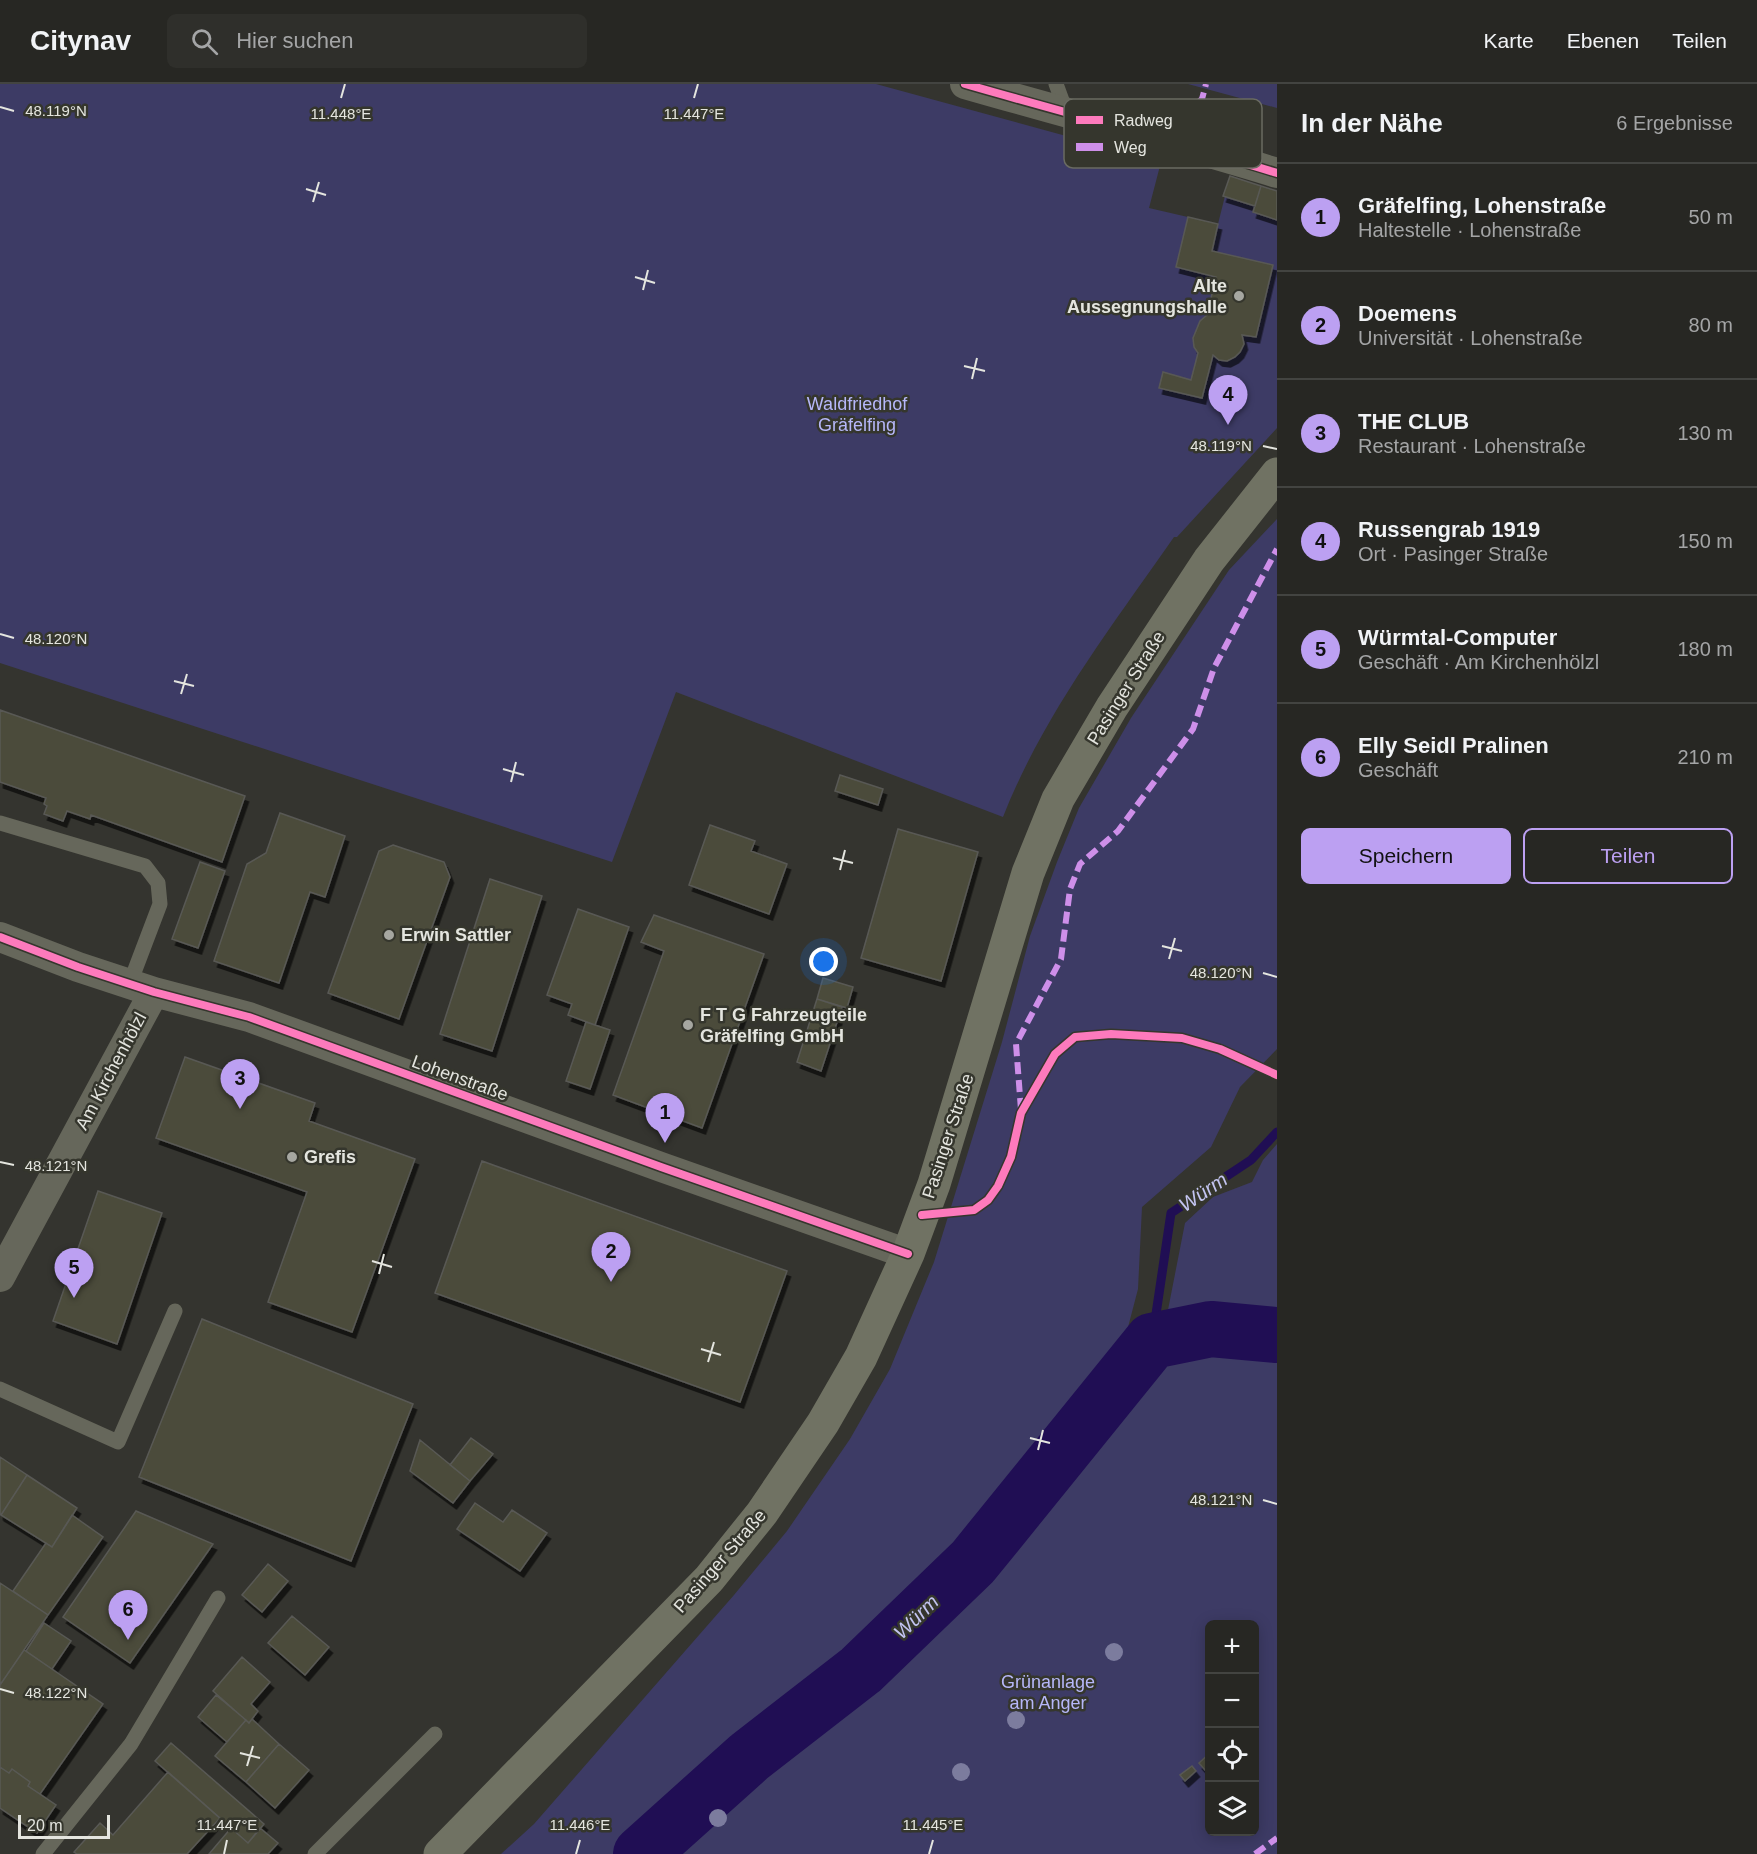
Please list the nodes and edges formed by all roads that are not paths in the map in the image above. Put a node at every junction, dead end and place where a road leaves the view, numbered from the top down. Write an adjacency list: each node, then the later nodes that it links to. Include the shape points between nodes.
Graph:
1 (965, 84): 4 (street)
2 (1056, 84): 3 (lane)
3 (1064, 106)
4 (1064, 113)
5 (1260, 168): 6 (street)
6 (1277, 173)
7 (1277, 474): 11 (main road, Pasinger Straße, via 1209,560 1112,707 1058,799 1028,873 934,1184)
8 (0, 823): 10 (lane, via 145,866 158,883 160,904)
9 (0, 937): 10 (street, Lohenstraße)
10 (142, 988): 11 (street, Lohenstraße, via 249,1017); 12 (street, Am Kirchenhölzl)
11 (908, 1254): 19 (main road, Pasinger Straße, via 861,1357 823,1423 762,1514 709,1579)
12 (0, 1277)
13 (175, 1311): 14 (lane, via 118,1442)
14 (0, 1389)
15 (218, 1598): 17 (lane, via 131,1744)
16 (435, 1734): 18 (lane)
17 (43, 1854)
18 (315, 1854)
19 (440, 1854)

